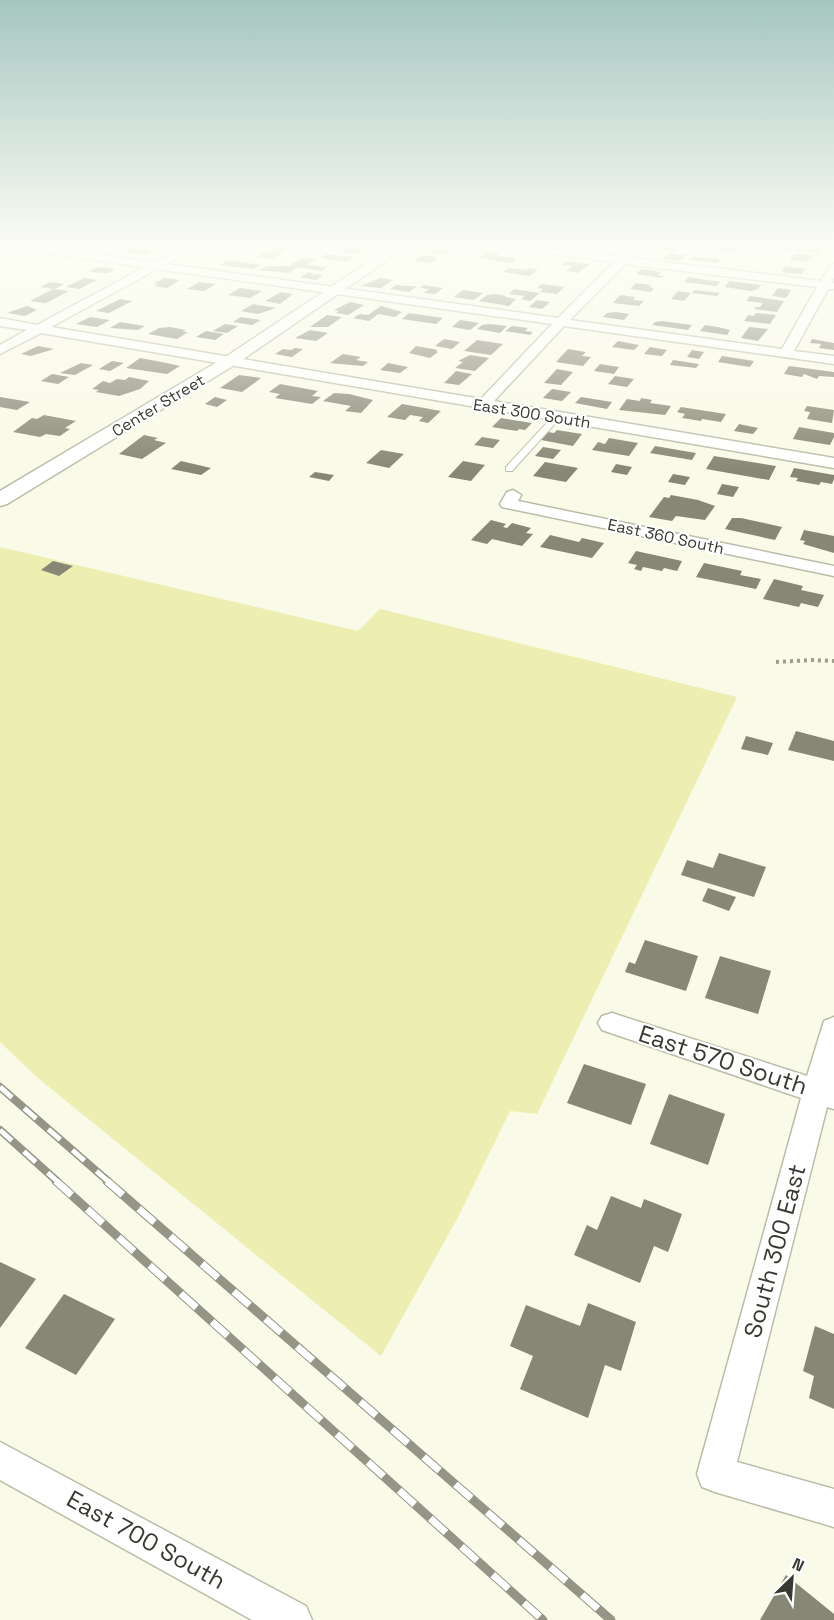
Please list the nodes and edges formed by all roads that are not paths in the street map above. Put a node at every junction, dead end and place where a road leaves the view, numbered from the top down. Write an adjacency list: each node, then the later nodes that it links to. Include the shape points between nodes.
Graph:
1 (55, 321): 7 (street)
2 (289, 321): 11 (street, Center Street)
3 (551, 321): 6 (street)
4 (807, 321): 9 (street)
5 (0, 322): 7 (street, East 300 South)
6 (561, 322): 9 (street); 12 (street)
7 (40, 329): 8 (street); 11 (street, East 300 South)
8 (0, 350)
9 (786, 354): 10 (street)
10 (834, 360)
11 (230, 361): 12 (street, East 300 South); 17 (street, Center Street)
12 (483, 405): 13 (street, East 300 South)
13 (557, 417): 14 (street, East 300 South); 15 (lane)
14 (834, 463)
15 (509, 469)
16 (513, 495): 18 (street, East 360 South, via 508,504)
17 (0, 500)
18 (834, 571)
19 (612, 1023): 21 (street, East 570 South)
20 (834, 1028): 21 (street, South 300 East)
21 (826, 1094): 23 (street, South 300 East, via 715,1474)
22 (0, 1460): 24 (street, East 700 South)
23 (834, 1508)
24 (292, 1620)

